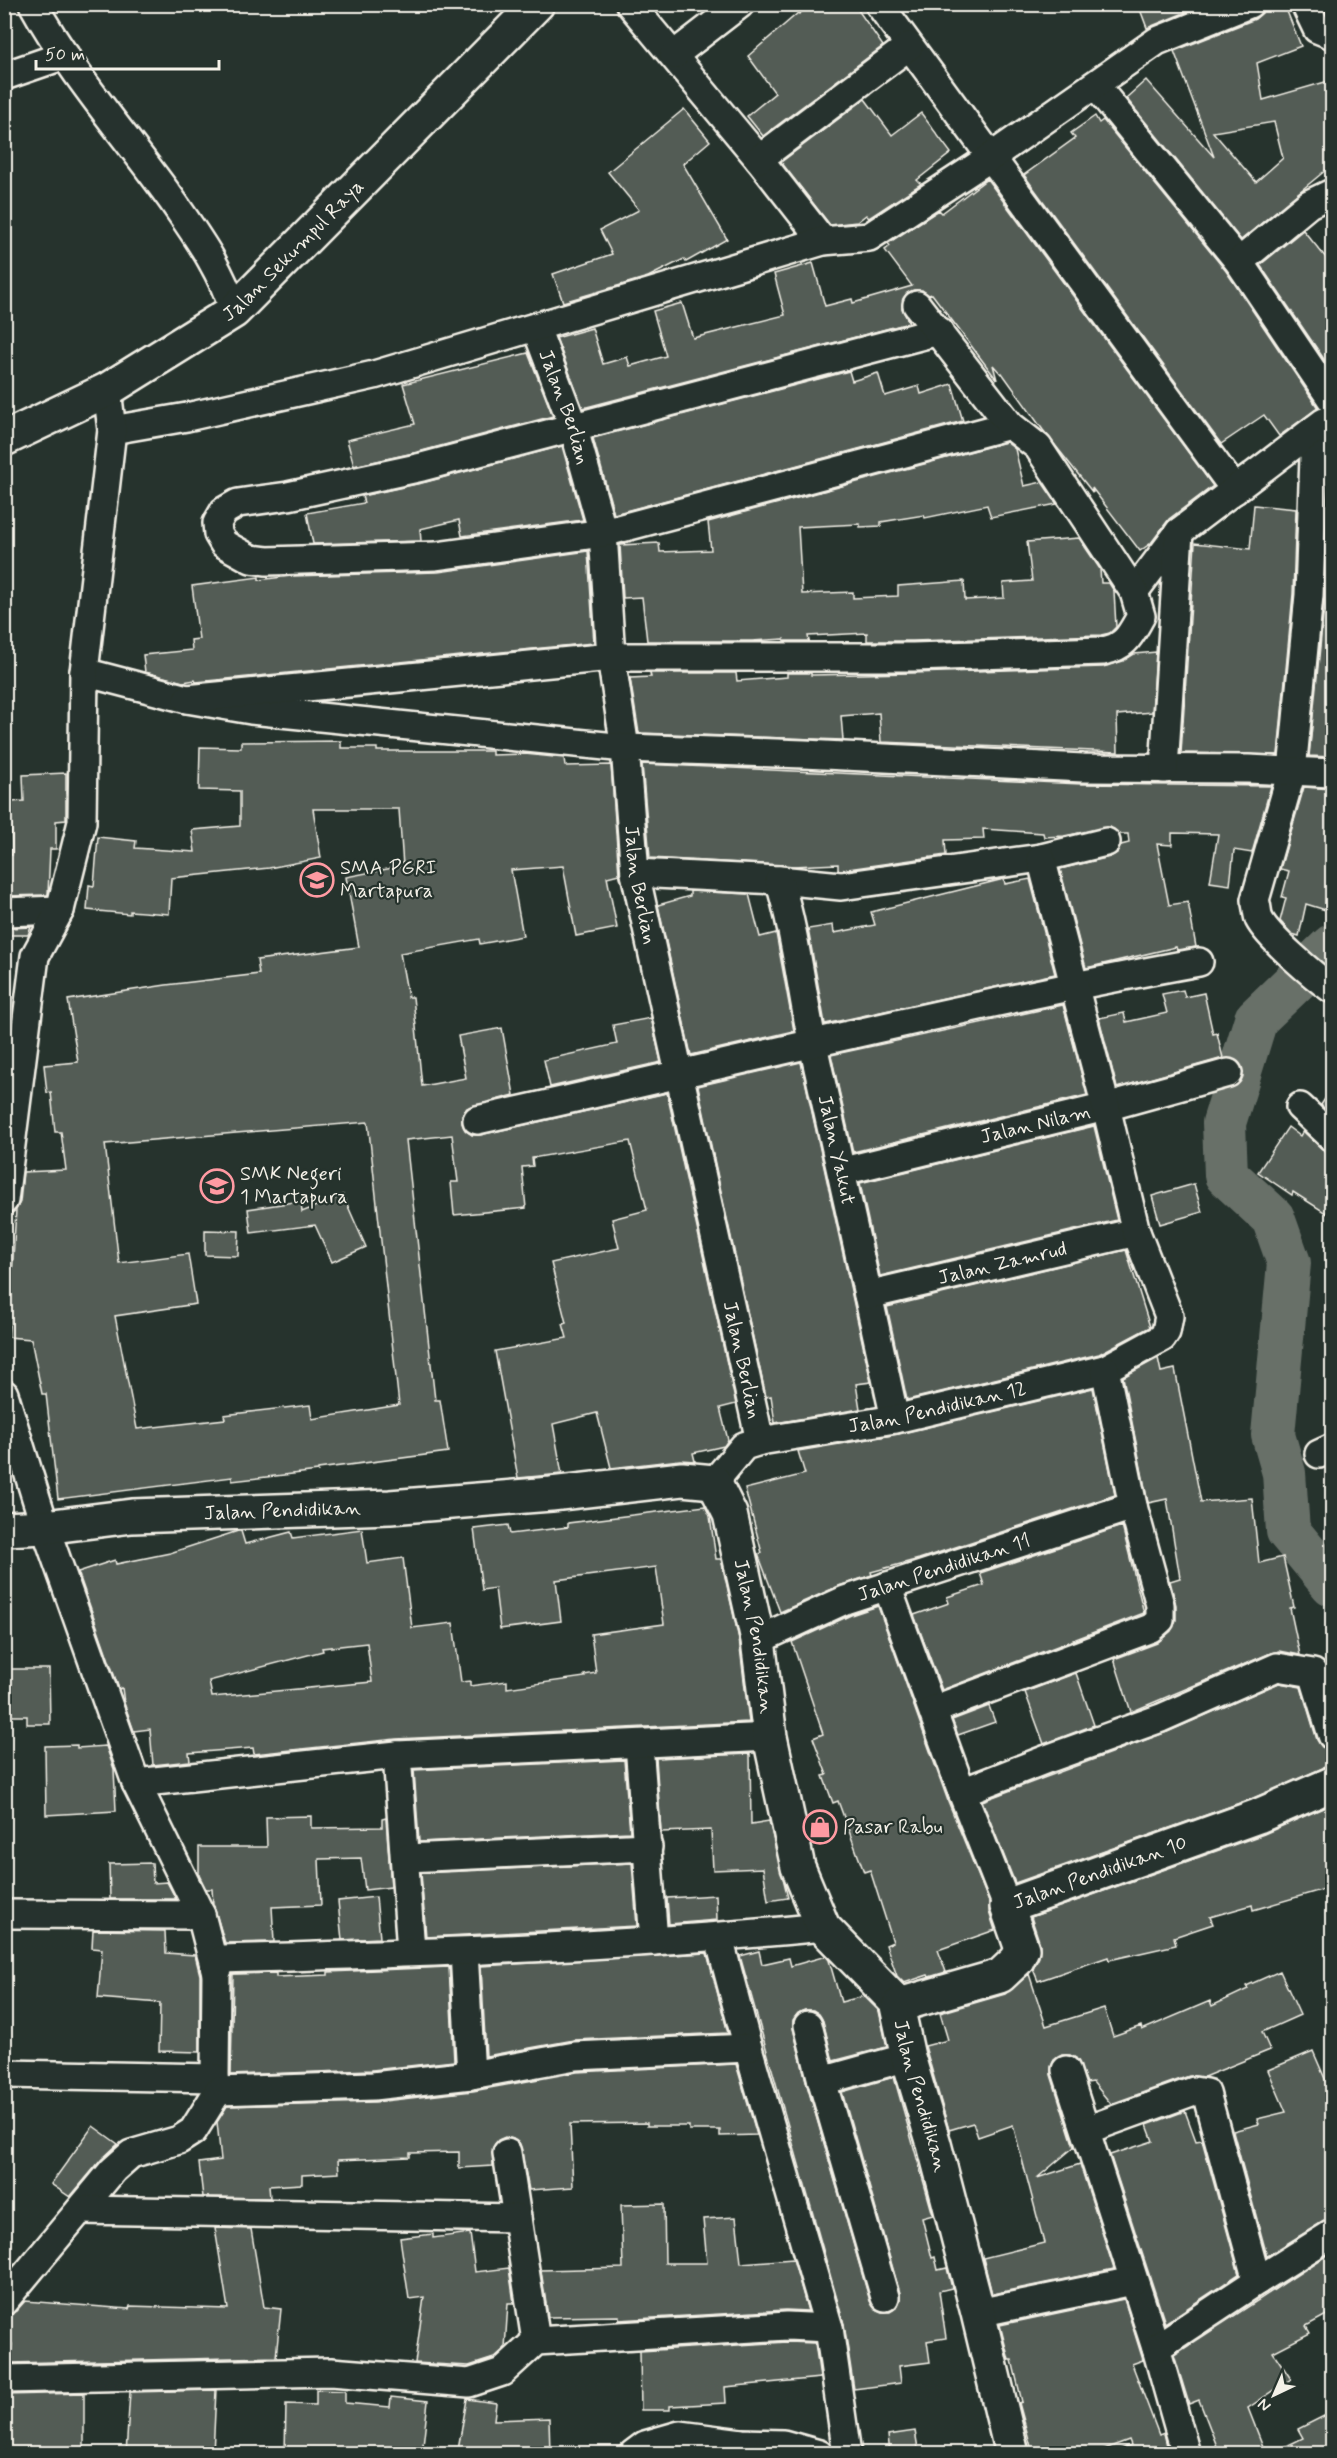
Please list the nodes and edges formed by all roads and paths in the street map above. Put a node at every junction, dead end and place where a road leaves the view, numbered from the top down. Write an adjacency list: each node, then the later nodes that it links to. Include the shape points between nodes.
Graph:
1 (537, 4): 20 (street, Jalan Sekumpul Raya)
2 (630, 4): 11 (street)
3 (740, 4): 11 (street)
4 (879, 4): 9 (street)
5 (1249, 4): 13 (street, via 1157,41)
6 (1305, 4): 8 (street, via 1317,29)
7 (38, 7): 10 (street)
8 (1332, 34)
9 (909, 46): 14 (street); 15 (street)
10 (65, 55): 12 (street); 20 (street, via 210,256)
11 (674, 55): 15 (street)
12 (4, 76)
13 (1095, 85): 14 (street); 18 (street)
14 (991, 157): 17 (street, via 869,237); 30 (street)
15 (759, 159): 17 (street)
16 (1332, 193): 18 (street, via 1309,204)
17 (823, 241): 21 (street)
18 (1239, 262): 24 (street)
19 (917, 305): 22 (street)
20 (234, 310): 23 (street, Jalan Sekumpul Raya)
21 (536, 328): 27 (street, Jalan Berlian); 28 (street, via 374,375)
22 (939, 331): 26 (street); 27 (street)
23 (108, 390): 28 (street); 29 (street, Jalan Sekumpul Raya)
24 (1332, 400)
25 (1324, 422): 30 (street); 39 (street)
26 (1010, 425): 32 (street); 33 (street, via 1038,447)
27 (573, 426): 32 (street, Jalan Berlian); 32 (street, via 422,467 238,503 224,512 217,523 218,534 224,544 237,552 267,561 436,556)
28 (112, 430): 35 (street)
29 (4, 440)
30 (1235, 490): 31 (street)
31 (1179, 532): 33 (street); 38 (street)
32 (603, 533): 34 (street, Jalan Berlian)
33 (1134, 592): 34 (street, via 1141,616 1128,639 1117,649 1103,651 913,657)
34 (612, 657): 36 (street); 37 (street, Jalan Berlian)
35 (84, 672): 36 (street); 45 (street, via 82,822)
36 (188, 699): 37 (street, via 251,710)
37 (625, 748): 38 (street); 43 (street, Jalan Berlian)
38 (1164, 769): 39 (street)
39 (1292, 771): 40 (street); 48 (street, via 1256,900 1260,919)
40 (1332, 773)
41 (1106, 842): 42 (street)
42 (1041, 858): 44 (street, via 841,886); 49 (street)
43 (635, 873): 44 (street); 52 (street, Jalan Berlian)
44 (779, 880): 50 (street, Jalan Yakut)
45 (60, 910): 46 (street); 53 (street, via 35,956)
46 (4, 912)
47 (1199, 962): 49 (street)
48 (1324, 983)
49 (1075, 985): 50 (street); 54 (street)
50 (813, 1042): 52 (street); 58 (street, Jalan Yakut)
51 (1228, 1073): 54 (street, Jalan Nilam)
52 (680, 1075): 56 (street); 65 (street, Jalan Berlian)
53 (11, 1080): 59 (street)
54 (1107, 1107): 58 (street, Jalan Nilam); 60 (street)
55 (1300, 1107): 57 (street)
56 (477, 1120)
57 (1332, 1137)
58 (843, 1172): 61 (street, Jalan Yakut)
59 (4, 1200)
60 (1136, 1232): 61 (street, Jalan Zamrud); 62 (street, Jalan Pendidikan 12, via 1169,1317 1166,1332 1162,1338)
61 (868, 1295): 64 (street, Jalan Yakut)
62 (1104, 1370): 64 (street, Jalan Pendidikan 12); 67 (street)
63 (4, 1394): 68 (street)
64 (895, 1419): 65 (street, Jalan Pendidikan 12)
65 (760, 1441): 66 (street, Jalan Pendidikan 12, via 744,1446)
66 (714, 1482): 68 (street, Jalan Pendidikan, via 682,1479 390,1507 132,1516); 71 (street, Jalan Pendidikan, via 730,1514)
67 (1133, 1506): 70 (street, Jalan Pendidikan 11); 72 (street, via 1160,1605 1160,1620 1151,1628)
68 (45, 1527): 69 (street, Jalan Pendidikan); 77 (street)
69 (4, 1529)
70 (887, 1586): 71 (street, Jalan Pendidikan 11, via 845,1600); 72 (street)
71 (758, 1640): 74 (street, Jalan Pendidikan)
72 (933, 1710): 79 (street)
73 (1332, 1735): 79 (street, via 1313,1672 1277,1667 1161,1718)
74 (770, 1737): 75 (street); 85 (street, Jalan Pendidikan, via 798,1867)
75 (639, 1743): 76 (street); 80 (street)
76 (397, 1755): 77 (street); 81 (street)
77 (135, 1783): 84 (street)
78 (1332, 1784): 82 (street, Jalan Pendidikan 10, via 1258,1816)
79 (962, 1792): 82 (street)
80 (648, 1847): 81 (street); 87 (street)
81 (406, 1858): 88 (street)
82 (1007, 1906): 91 (street, Jalan Pendidikan 10, via 1022,1949 1017,1960 1000,1976)
83 (4, 1914): 84 (street)
84 (201, 1915): 90 (street)
85 (823, 1928): 86 (street); 91 (street, Jalan Pendidikan)
86 (719, 1938): 87 (street); 93 (street)
87 (654, 1941): 89 (street)
88 (411, 1952): 89 (street); 90 (street, via 223,1959)
89 (464, 1952): 97 (street)
90 (216, 1973): 99 (street)
91 (898, 2005): 94 (street, Jalan Pendidikan)
92 (808, 2025): 98 (street)
93 (748, 2048): 97 (street, via 575,2056); 110 (street)
94 (908, 2057): 98 (street); 109 (street, Jalan Pendidikan)
95 (1066, 2070): 100 (street)
96 (4, 2074): 99 (street)
97 (471, 2075): 99 (street, via 373,2086)
98 (822, 2081): 107 (street)
99 (216, 2084): 102 (street, via 193,2131 179,2140 131,2154)
100 (1086, 2130): 105 (street); 106 (street, via 1194,2091 1206,2093)
101 (507, 2153): 103 (street)
102 (80, 2210): 103 (street); 108 (street)
103 (517, 2218): 111 (street)
104 (1332, 2234): 106 (street)
105 (1133, 2281): 109 (street); 112 (street)
106 (1257, 2281): 112 (street)
107 (885, 2297)
108 (4, 2301)
109 (978, 2313): 117 (street, Jalan Pendidikan)
110 (829, 2328): 111 (street, via 787,2325); 116 (street)
111 (536, 2341): 113 (street, via 502,2372 469,2383 331,2372)
112 (1156, 2348): 118 (street)
113 (4, 2379)
114 (633, 2454): 115 (street, via 645,2445 680,2435 783,2444)
115 (819, 2454)
116 (848, 2454)
117 (1012, 2454)
118 (1186, 2454)

